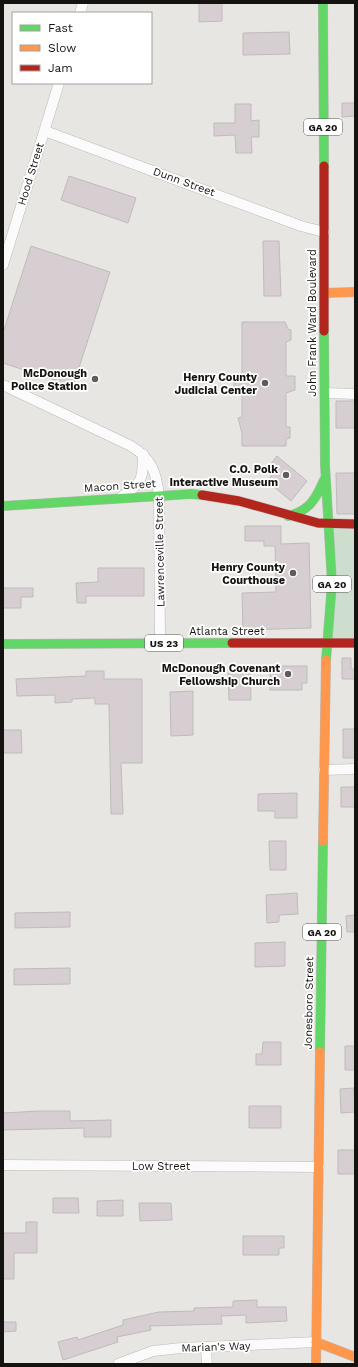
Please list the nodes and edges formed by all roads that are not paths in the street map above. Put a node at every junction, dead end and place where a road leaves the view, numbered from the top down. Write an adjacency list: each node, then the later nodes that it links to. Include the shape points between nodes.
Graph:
1 (323, 3): 4 (main road, John Frank Ward Boulevard / GA 20)
2 (59, 84): 3 (street, Hood Street)
3 (44, 131): 4 (street, Dunn Street, via 301,226); 5 (street, Hood Street)
4 (324, 232): 7 (main road, John Frank Ward Boulevard / GA 20)
5 (3, 265)
6 (355, 292): 7 (main road)
7 (324, 293): 9 (main road, John Frank Ward Boulevard / GA 20)
8 (3, 385): 11 (street, Lawrenceville Street)
9 (325, 393): 10 (street); 12 (main road, John Frank Ward Boulevard / GA 20)
10 (355, 394)
11 (143, 454): 13 (street, Lawrenceville Street, via 156,474); 14 (street, via 141,481 135,489)
12 (325, 476): 16 (main road, via 318,498 300,514); 17 (main road, John Frank Ward Boulevard / GA 20)
13 (159, 495): 14 (main road, Macon Street); 16 (main road, Macon Street, via 191,494 220,497); 20 (street, Lawrenceville Street)
14 (120, 498): 15 (main road, Macon Street)
15 (3, 506)
16 (288, 516): 17 (main road, Macon Street)
17 (328, 524): 18 (main road, Macon Street); 21 (main road, John Frank Ward Boulevard / GA 20, via 332,583)
18 (355, 524)
19 (355, 642): 21 (main road, Atlanta Street / US 23)
20 (160, 643): 21 (main road, Atlanta Street / US 23); 22 (main road, Atlanta Street / US 23)
21 (326, 643): 24 (main road, Jonesboro Street / GA 20)
22 (3, 644)
23 (355, 769): 24 (street)
24 (324, 770): 26 (main road, Jonesboro Street / GA 20)
25 (3, 1165): 26 (street, Low Street)
26 (319, 1167): 27 (main road, Jonesboro Street / GA 20)
27 (316, 1342): 28 (street, Marian's Way); 29 (main road); 32 (main road, Jonesboro Street)
28 (206, 1348): 30 (street, Marian's Way, via 153,1351); 31 (street)
29 (355, 1356)
30 (118, 1364)
31 (207, 1364)
32 (316, 1364)

